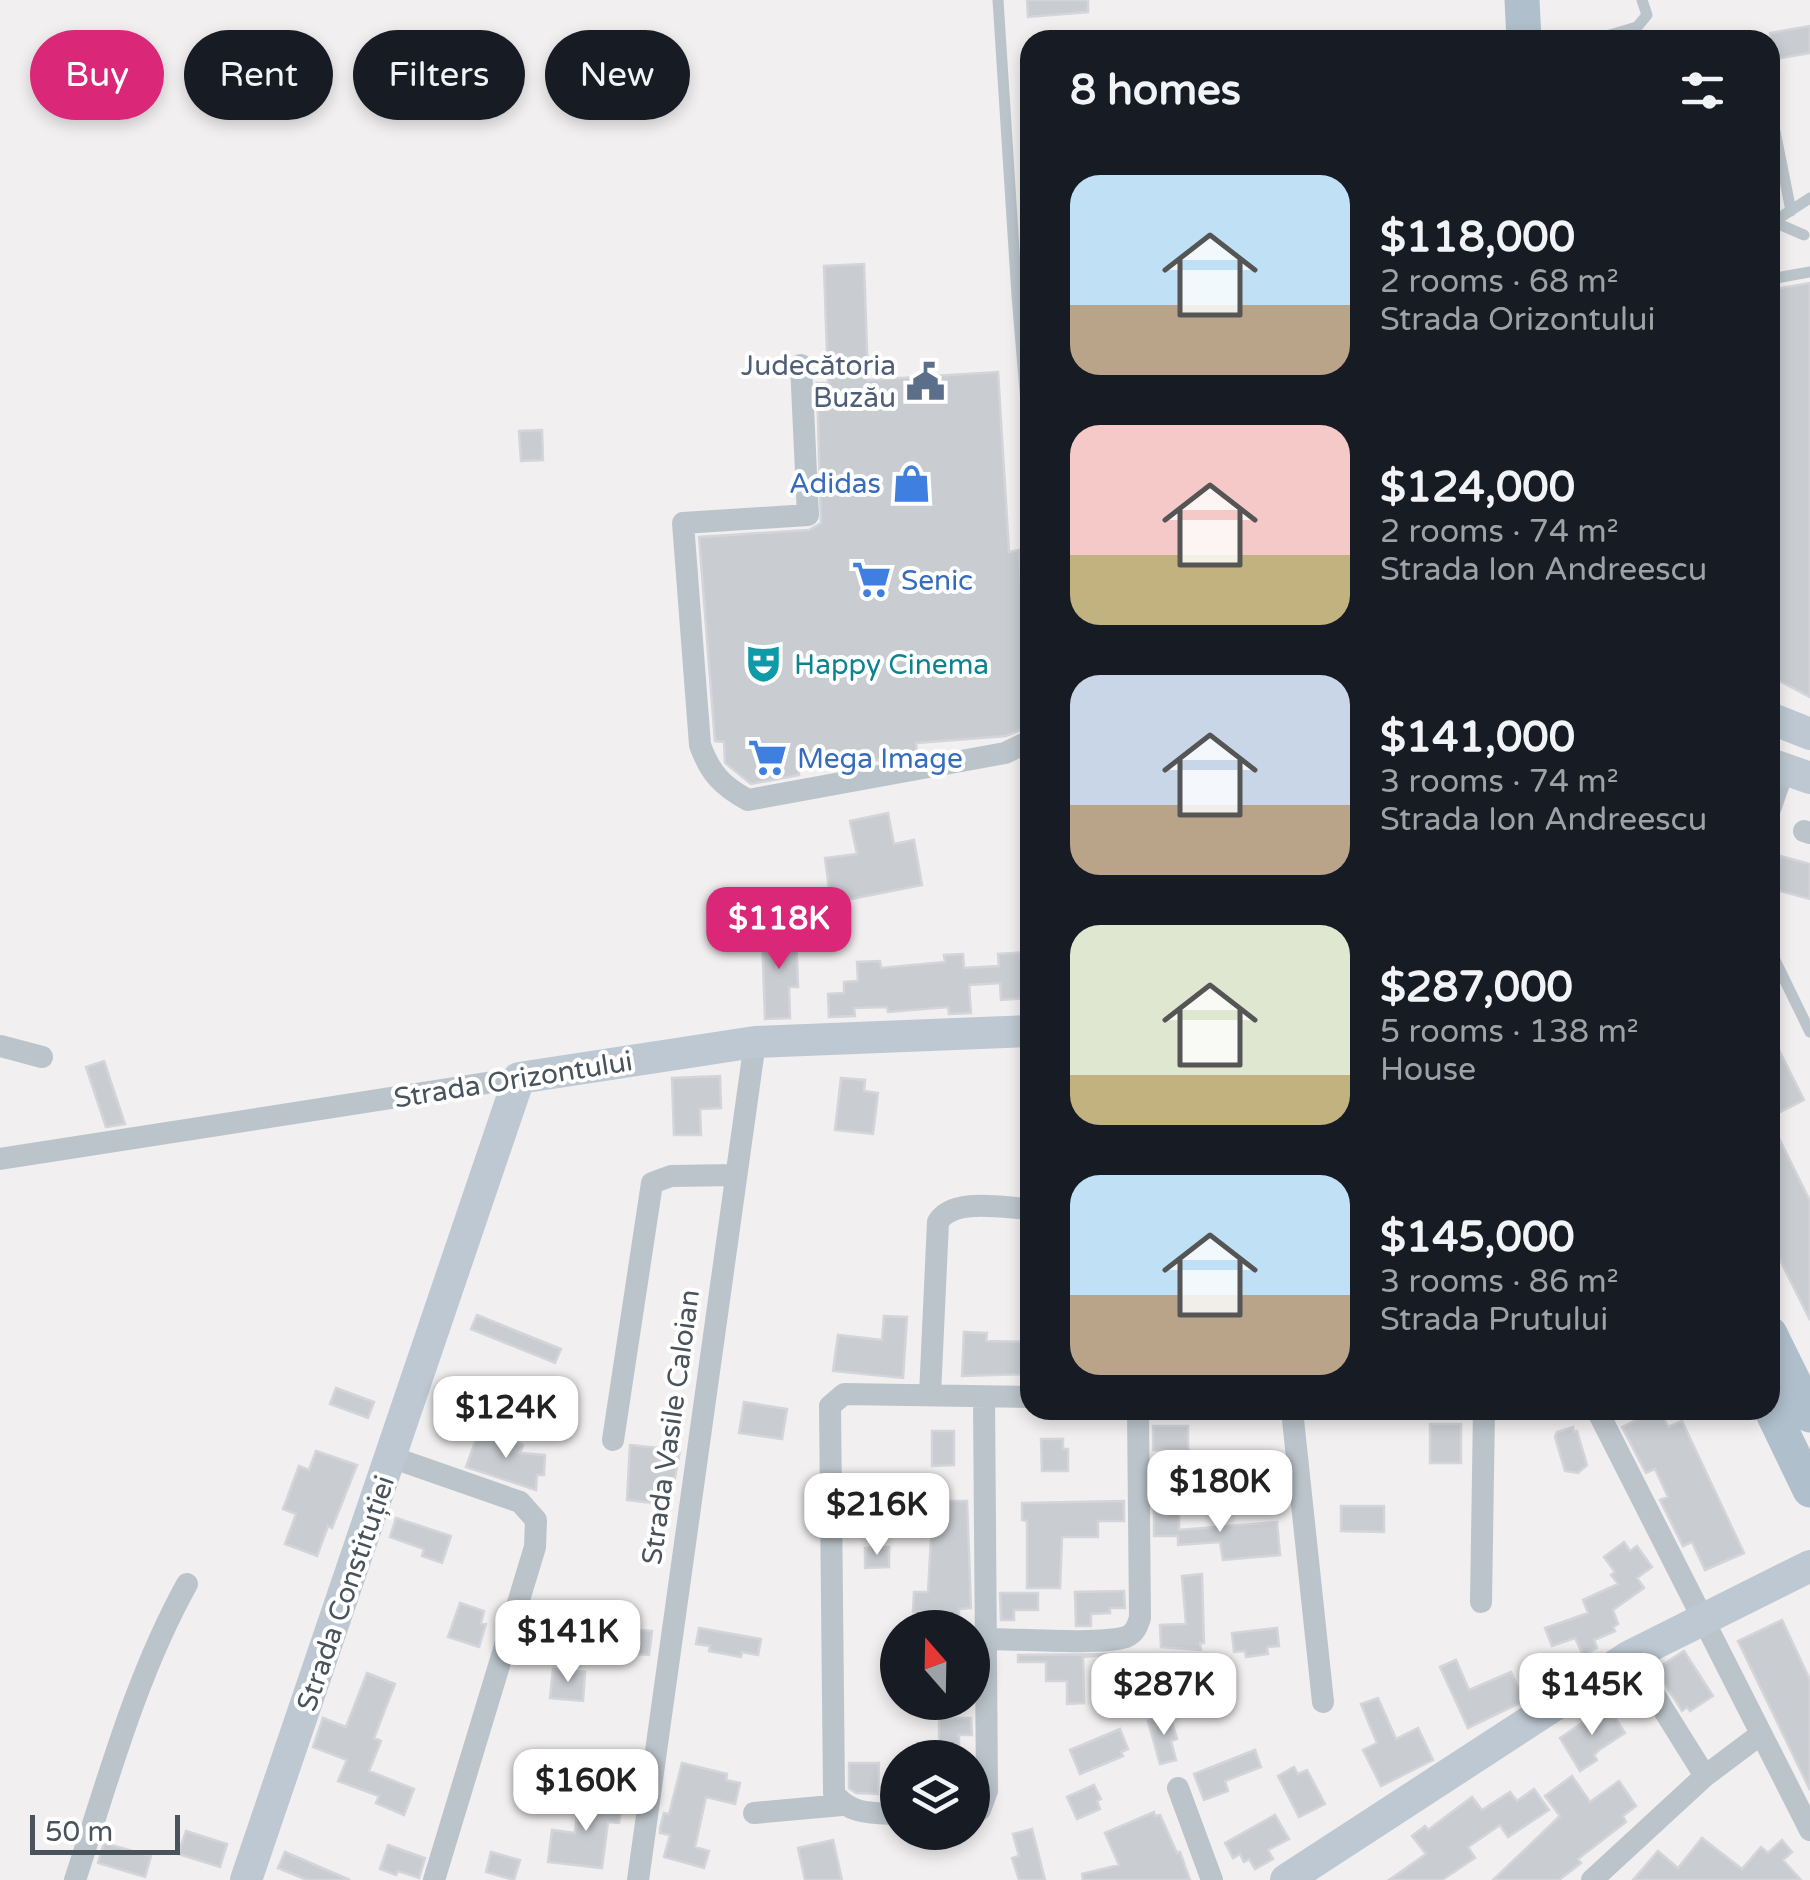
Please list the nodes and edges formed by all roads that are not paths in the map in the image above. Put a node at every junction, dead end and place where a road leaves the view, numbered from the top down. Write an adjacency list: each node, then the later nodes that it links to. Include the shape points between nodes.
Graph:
1 (998, 0): 14 (lane)
2 (1522, 0): 5 (main road)
3 (1546, 0): 6 (main road)
4 (1642, 0): 7 (lane, via 1647,15)
5 (1524, 30)
6 (1547, 30)
7 (1627, 30)
8 (1780, 154): 10 (lane)
9 (1810, 198): 10 (lane)
10 (1790, 211): 11 (lane)
11 (1780, 218)
12 (1780, 226): 13 (lane)
13 (1804, 235)
14 (1020, 260)
15 (1810, 272): 16 (lane)
16 (1780, 278)
17 (800, 365): 20 (street, via 808,515 683,523 700,745 708,766 724,787 748,800)
18 (1780, 722): 19 (street)
19 (1810, 734)
20 (1020, 746)
21 (1790, 771): 22 (lane)
22 (1780, 798)
23 (1780, 970): 25 (lane)
24 (1020, 1031): 26 (street, Strada Orizontului)
25 (1810, 1032)
26 (755, 1042): 29 (street, Strada Orizontului); 31 (street, Strada Vasile Caloian)
27 (0, 1046): 28 (street)
28 (42, 1057)
29 (519, 1078): 30 (street, Strada Orizontului); 44 (street, Strada Constituției)
30 (0, 1159)
31 (736, 1175): 43 (street, via 671,1176 652,1183); 64 (street, Strada Vasile Caloian)
32 (1020, 1208): 34 (street, via 956,1208 938,1222)
33 (1780, 1354): 37 (main road)
34 (930, 1396): 35 (street); 57 (street, via 844,1394 828,1416 832,1778)
35 (984, 1396): 36 (street); 49 (street)
36 (1020, 1397)
37 (1810, 1414)
38 (1138, 1420): 51 (street, via 1136,1629 1110,1639)
39 (1293, 1420): 53 (street)
40 (1484, 1420): 48 (street)
41 (1601, 1420): 50 (street)
42 (1776, 1420): 45 (main road)
43 (613, 1440)
44 (391, 1457): 62 (street, Strada Constituției); 63 (street, via 520,1502 536,1520 535,1547)
45 (1810, 1490)
46 (1810, 1566): 50 (street)
47 (187, 1584): 61 (street, via 143,1676)
48 (1481, 1602)
49 (986, 1610)
50 (1702, 1618): 52 (street); 54 (street)
51 (990, 1639)
52 (1630, 1656): 55 (street); 66 (street)
53 (1322, 1702)
54 (1761, 1734): 55 (street); 60 (street)
55 (1704, 1776): 67 (street)
56 (1178, 1788): 65 (street)
57 (842, 1805): 58 (street); 59 (street)
58 (754, 1813)
59 (880, 1813)
60 (1810, 1830)
61 (75, 1880)
62 (246, 1880)
63 (434, 1880)
64 (638, 1880)
65 (1212, 1880)
66 (1286, 1880)
67 (1592, 1880)

